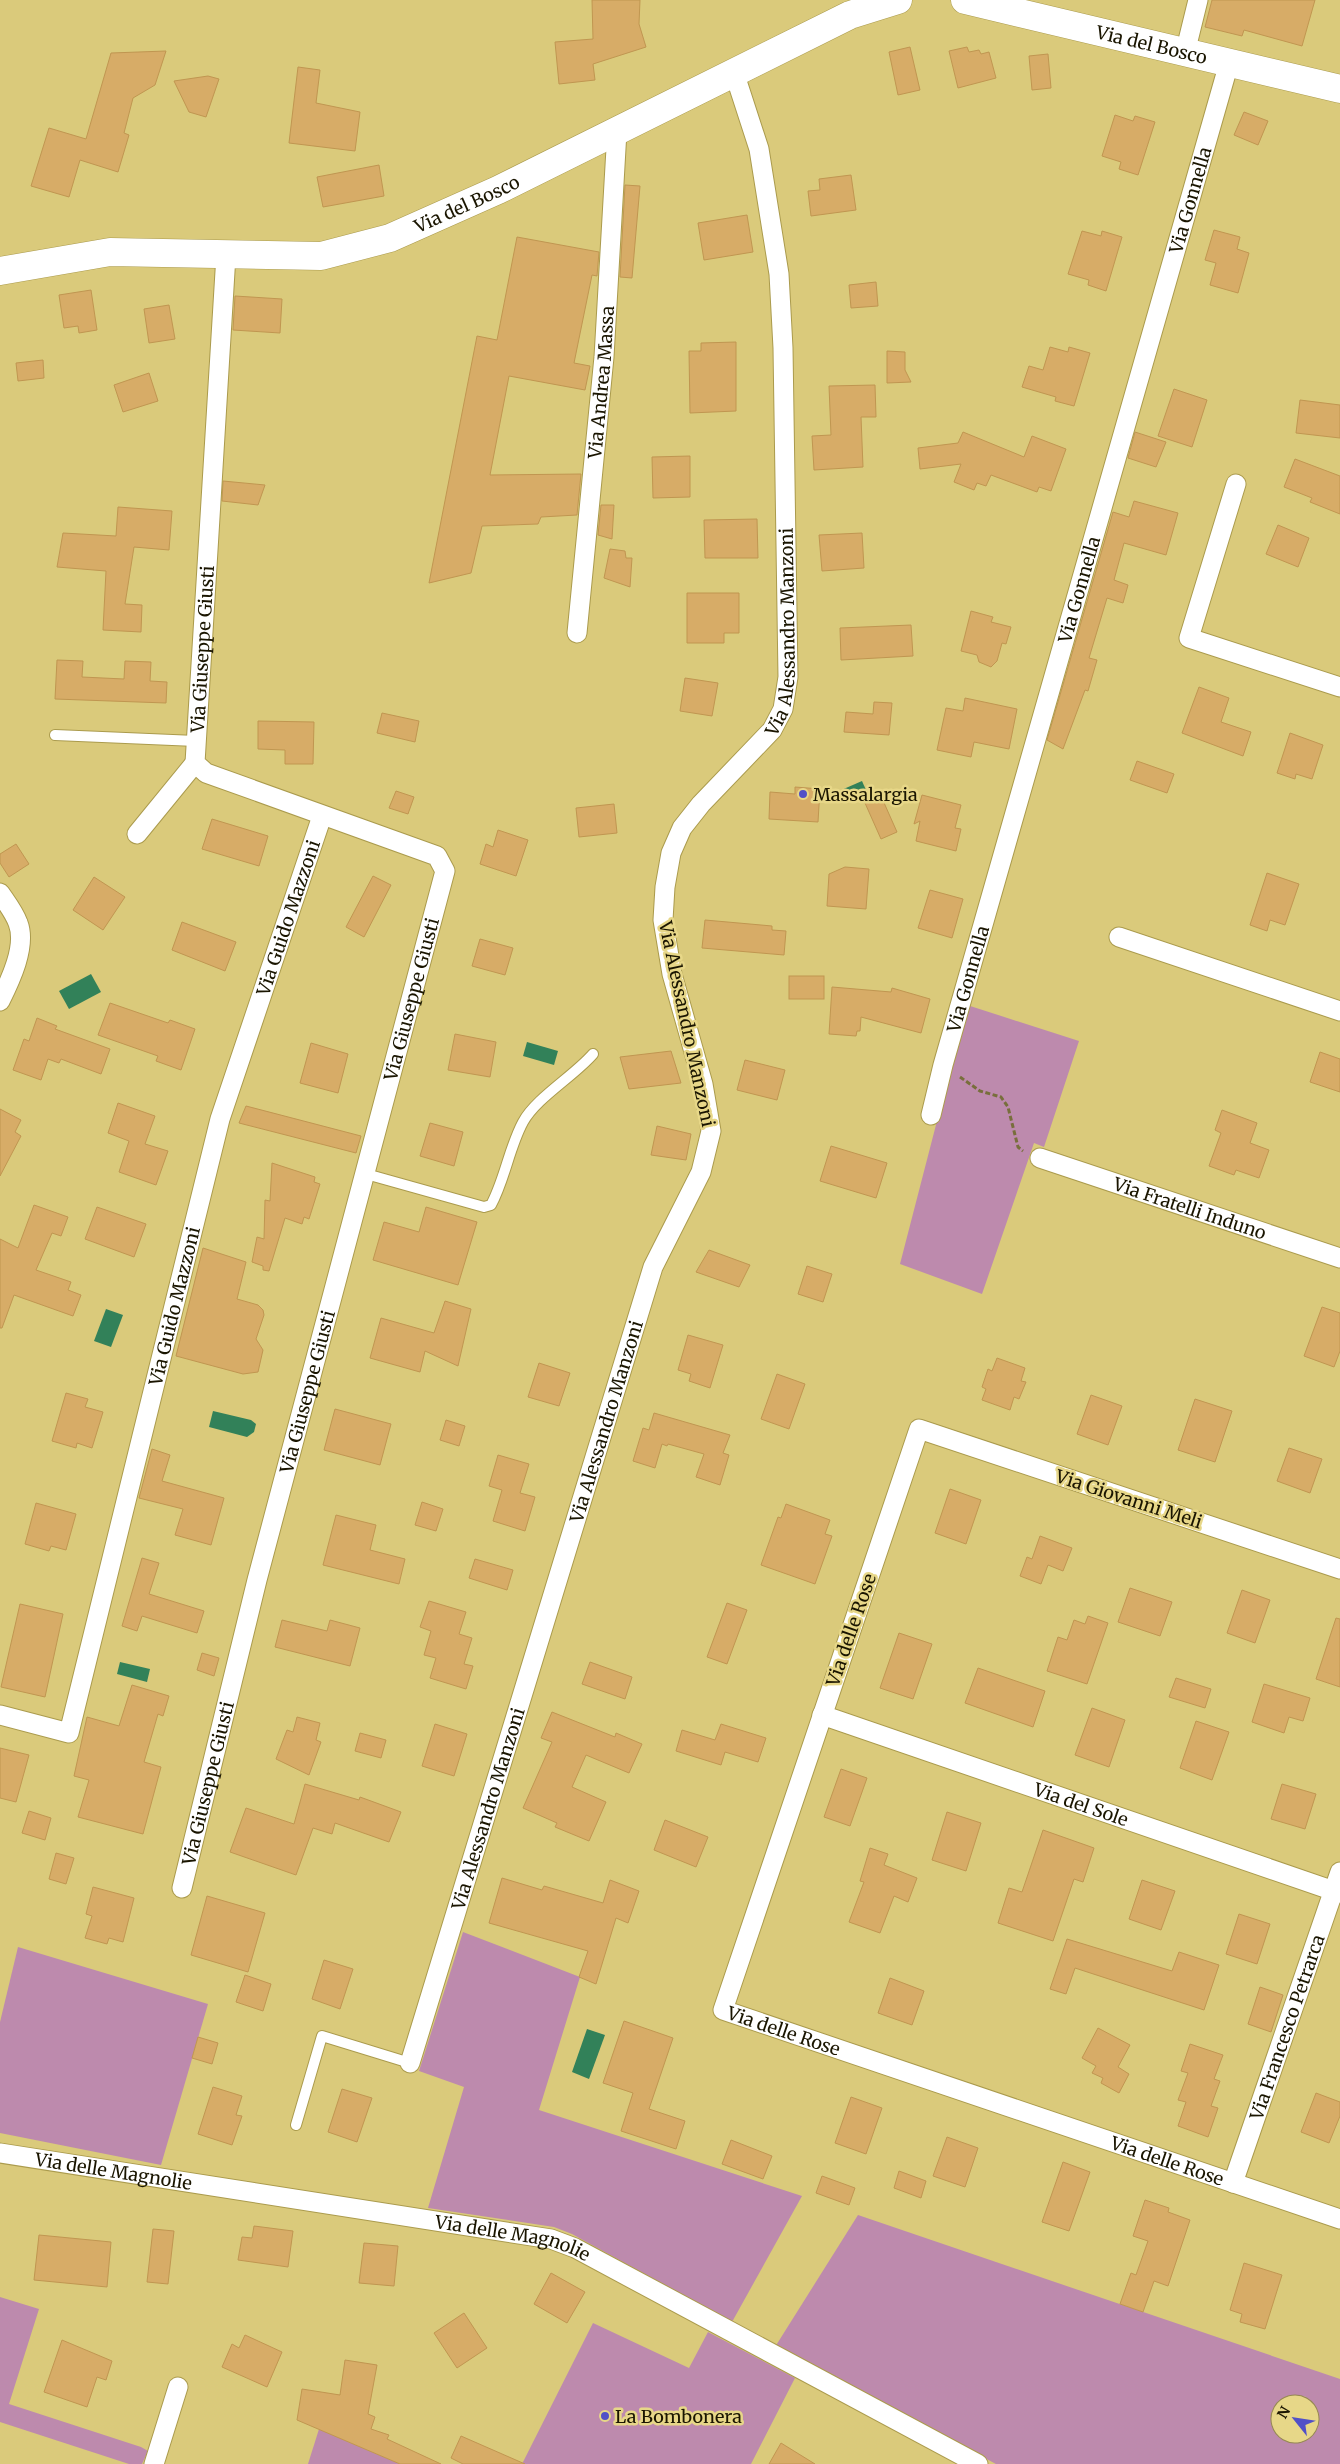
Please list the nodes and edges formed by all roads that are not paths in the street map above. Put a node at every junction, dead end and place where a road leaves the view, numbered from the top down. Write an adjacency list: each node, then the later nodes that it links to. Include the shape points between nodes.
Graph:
1 (898, 0): 6 (main road, Via del Bosco, via 850,15)
2 (965, 0): 4 (main road, Via del Bosco)
3 (1198, 0): 4 (street)
4 (1185, 53): 5 (main road, Via del Bosco)
5 (1229, 63): 7 (main road, Via del Bosco); 24 (street, Via Gonnella)
6 (734, 72): 8 (main road, Via del Bosco); 35 (street, Via Alessandro Manzoni, via 759,149 779,274 788,677 783,709 772,730 682,828 671,853 663,920 672,974 703,1084 711,1131 701,1172 653,1267)
7 (1340, 89)
8 (617, 131): 9 (main road, Via del Bosco, via 498,190 390,238 320,256); 12 (street, Via Andrea Massa, via 604,357)
9 (226, 255): 10 (main road, Via del Bosco, via 110,252); 15 (street, Via Giuseppe Giusti)
10 (0, 272)
11 (1236, 484): 13 (street, via 1189,638)
12 (577, 633)
13 (1340, 687)
14 (55, 735): 15 (lane)
15 (196, 741): 16 (street, Via Giuseppe Giusti)
16 (195, 763): 17 (street, Via Giuseppe Giusti, via 206,773); 18 (street)
17 (322, 816): 26 (street, Via Giuseppe Giusti, via 437,856 445,872); 30 (street, Via Guido Mazzoni, via 220,1118 69,1733)
18 (137, 834)
19 (0, 893): 21 (street, via 19,924 20,949 12,978)
20 (1119, 937): 22 (street)
21 (0, 1001)
22 (1340, 1011)
23 (593, 1054): 26 (lane, via 524,1121 490,1205 484,1207)
24 (931, 1115)
25 (1040, 1158): 27 (street, Via Fratelli Induno)
26 (366, 1174): 33 (street, Via Giuseppe Giusti, via 257,1580)
27 (1340, 1258)
28 (919, 1429): 29 (street, Via Giovanni Meli); 31 (street, Via delle Rose)
29 (1340, 1569)
30 (0, 1715)
31 (822, 1715): 34 (street, Via del Sole); 38 (street, Via delle Rose, via 723,2010)
32 (1340, 1872): 34 (street, Via Francesco Petrarca)
33 (182, 1888)
34 (1337, 1892): 38 (street, Via Francesco Petrarca)
35 (410, 2063): 36 (lane, via 322,2036)
36 (296, 2125)
37 (0, 2153): 42 (street, Via delle Magnolie, via 551,2239 575,2248)
38 (1233, 2183): 39 (street, Via delle Rose)
39 (1340, 2219)
40 (178, 2387): 41 (street)
41 (154, 2464)
42 (978, 2464)

